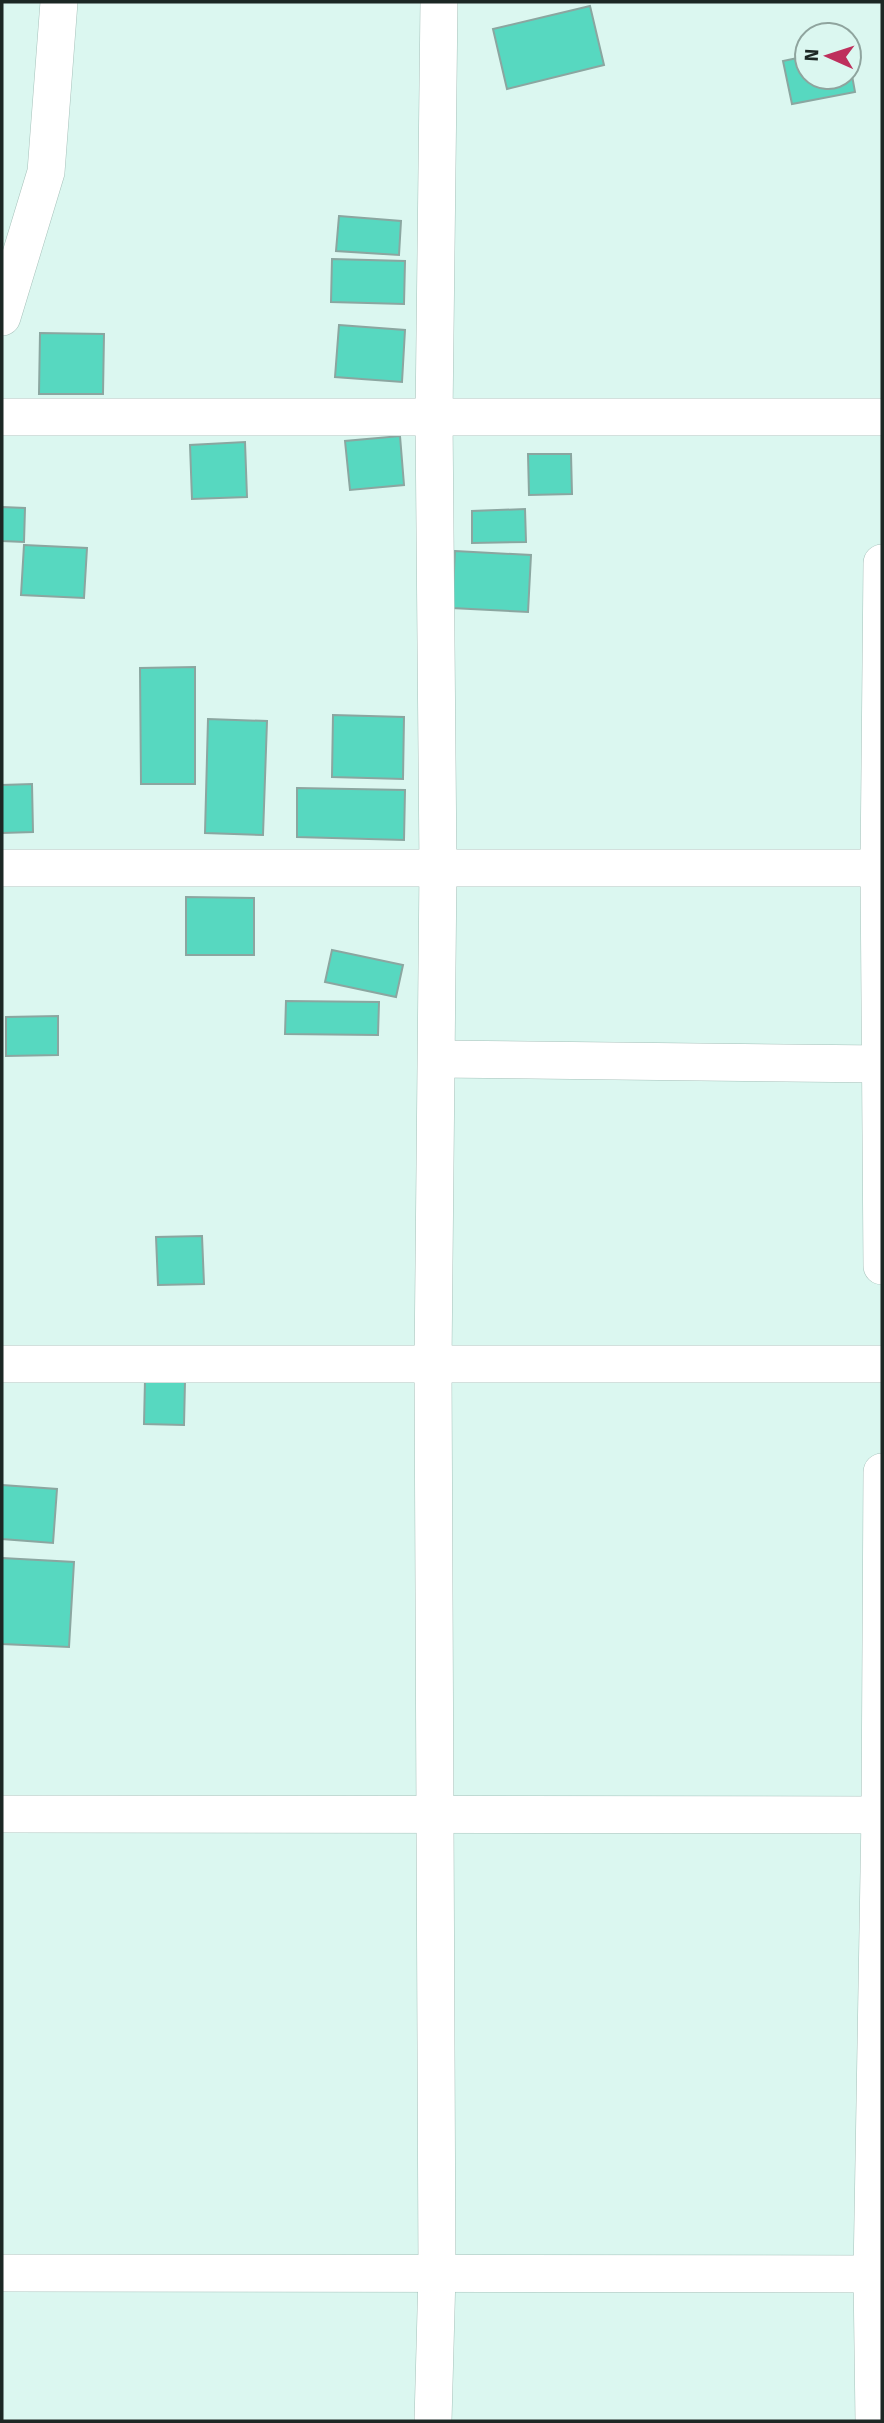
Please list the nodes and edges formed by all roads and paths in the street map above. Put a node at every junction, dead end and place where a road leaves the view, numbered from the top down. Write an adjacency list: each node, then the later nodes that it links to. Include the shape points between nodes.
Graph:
1 (59, 2): 3 (street, via 46,172)
2 (439, 2): 5 (street)
3 (2, 317)
4 (2, 417): 5 (street)
5 (434, 417): 6 (street); 9 (street)
6 (882, 417)
7 (882, 563): 10 (street)
8 (2, 867): 9 (street)
9 (439, 868): 10 (street); 11 (street)
10 (881, 868): 12 (street)
11 (437, 1059): 12 (street); 15 (street)
12 (881, 1064): 13 (street)
13 (882, 1266)
14 (2, 1364): 15 (street)
15 (433, 1364): 16 (street); 19 (street)
16 (882, 1364)
17 (882, 1472): 20 (street)
18 (2, 1814): 19 (street)
19 (436, 1814): 20 (street); 22 (street)
20 (881, 1815): 23 (street)
21 (2, 2273): 22 (street)
22 (436, 2274): 23 (street); 24 (street)
23 (877, 2274): 25 (street)
24 (433, 2421)
25 (874, 2421)

